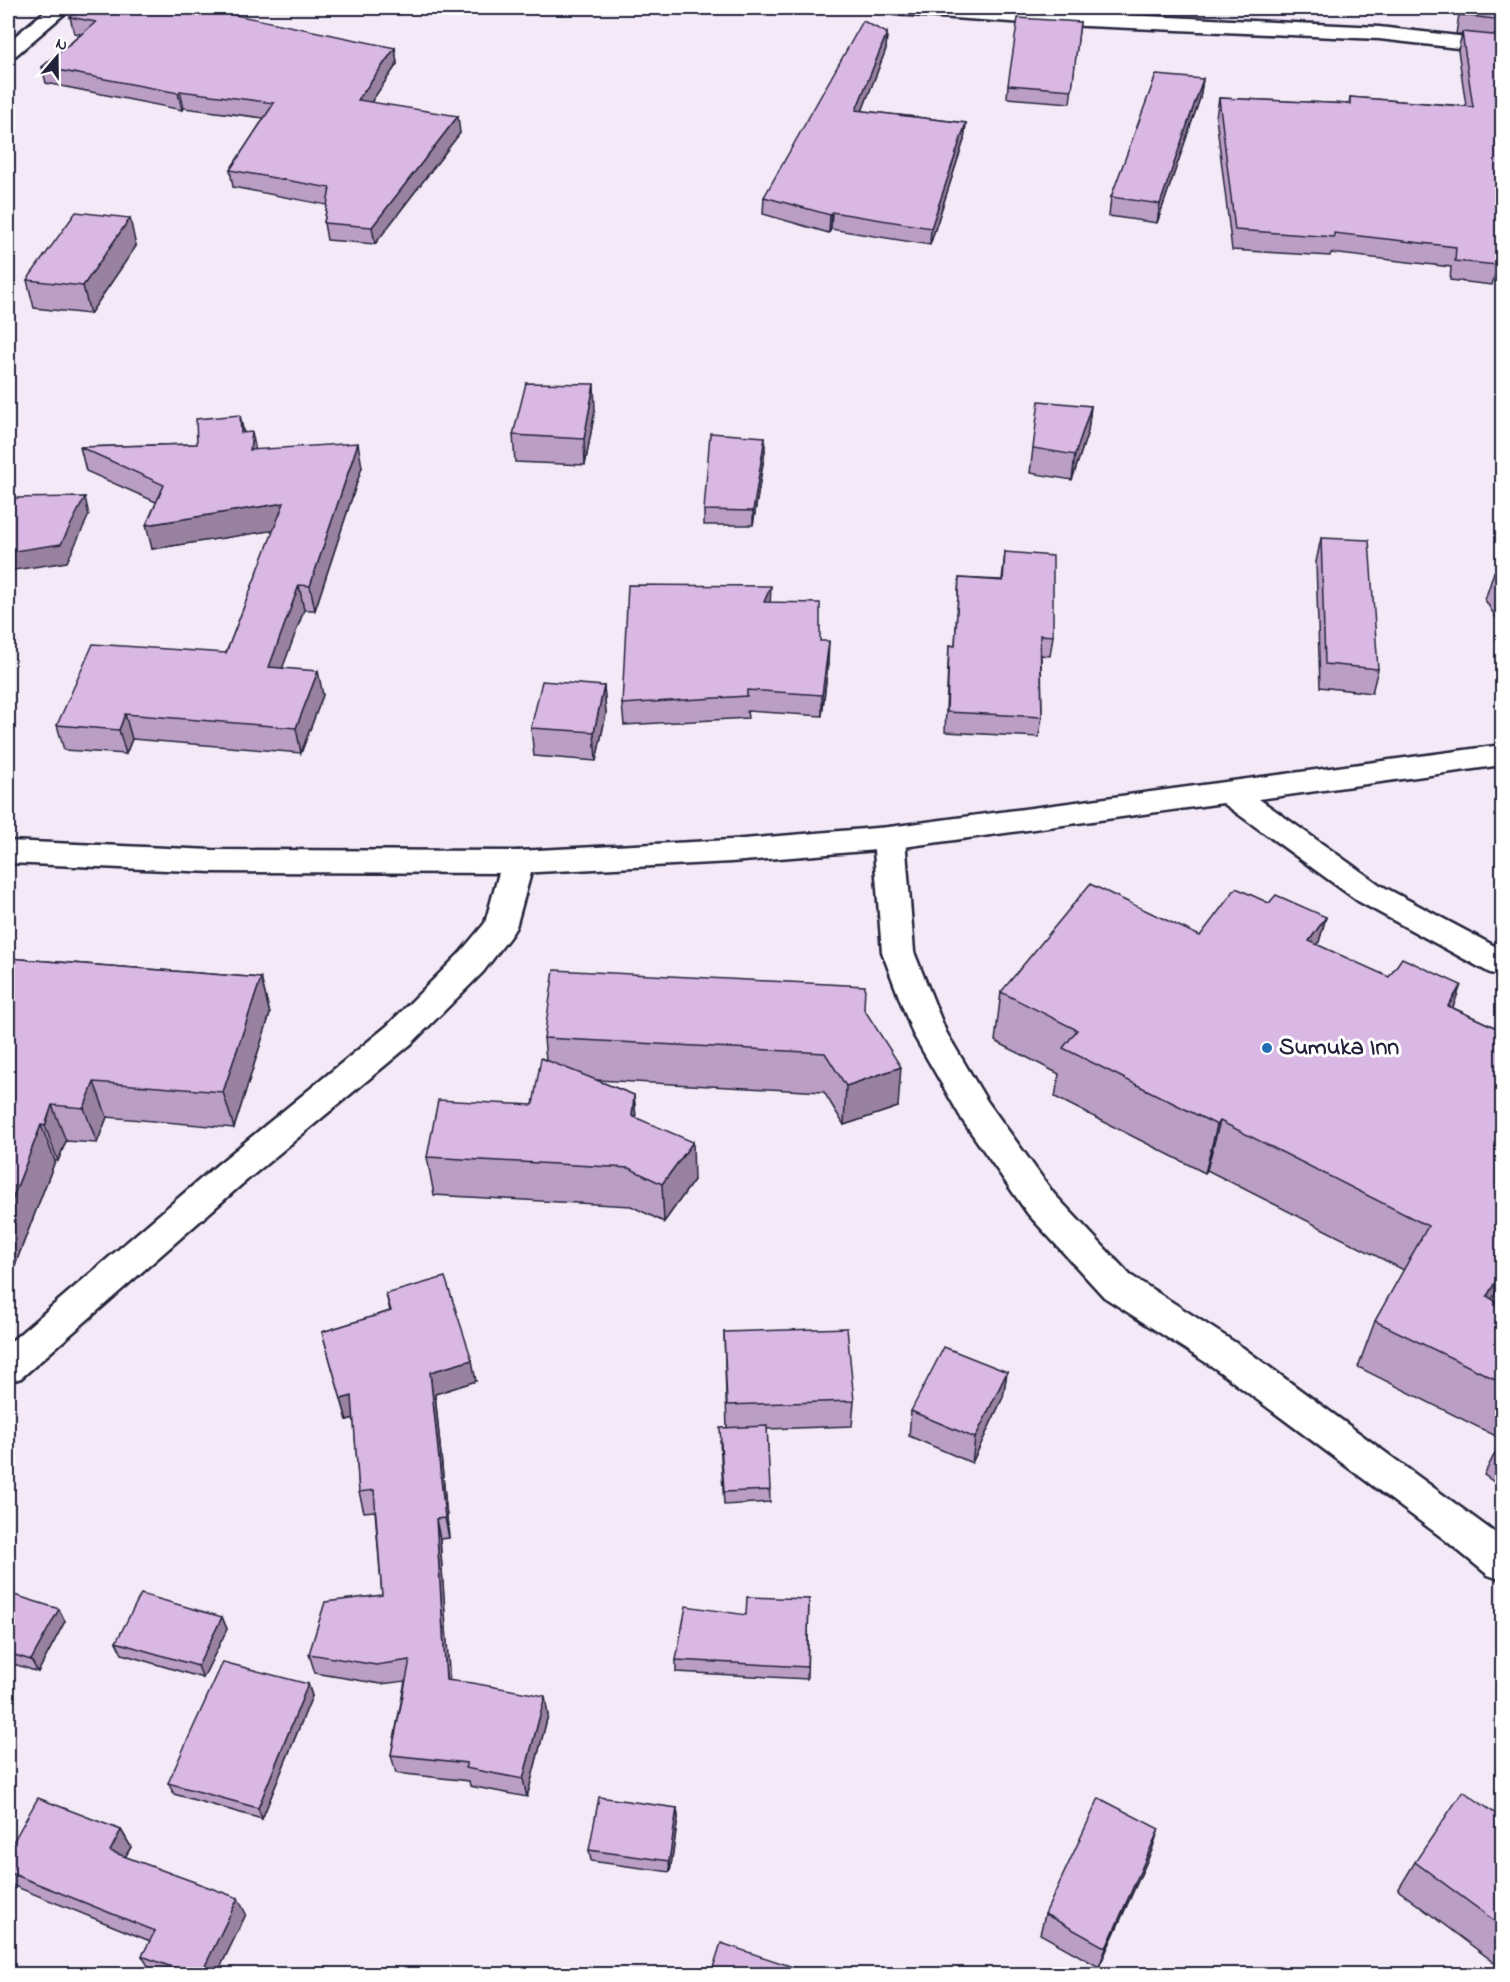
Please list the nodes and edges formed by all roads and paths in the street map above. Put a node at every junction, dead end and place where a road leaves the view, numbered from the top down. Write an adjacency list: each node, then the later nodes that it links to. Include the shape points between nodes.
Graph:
1 (61, 8): 4 (street)
2 (895, 8): 3 (street, via 1368,32)
3 (1503, 47)
4 (8, 52)
5 (1503, 755): 6 (street)
6 (1228, 792): 7 (street); 10 (street, via 1369,893)
7 (889, 838): 9 (street); 12 (street, via 898,952 930,1034 975,1111 1041,1204 1116,1286 1229,1358)
8 (8, 852): 9 (street, via 212,861)
9 (518, 862): 11 (street, via 500,927 471,963 399,1035)
10 (1503, 964)
11 (8, 1366)
12 (1503, 1562)

